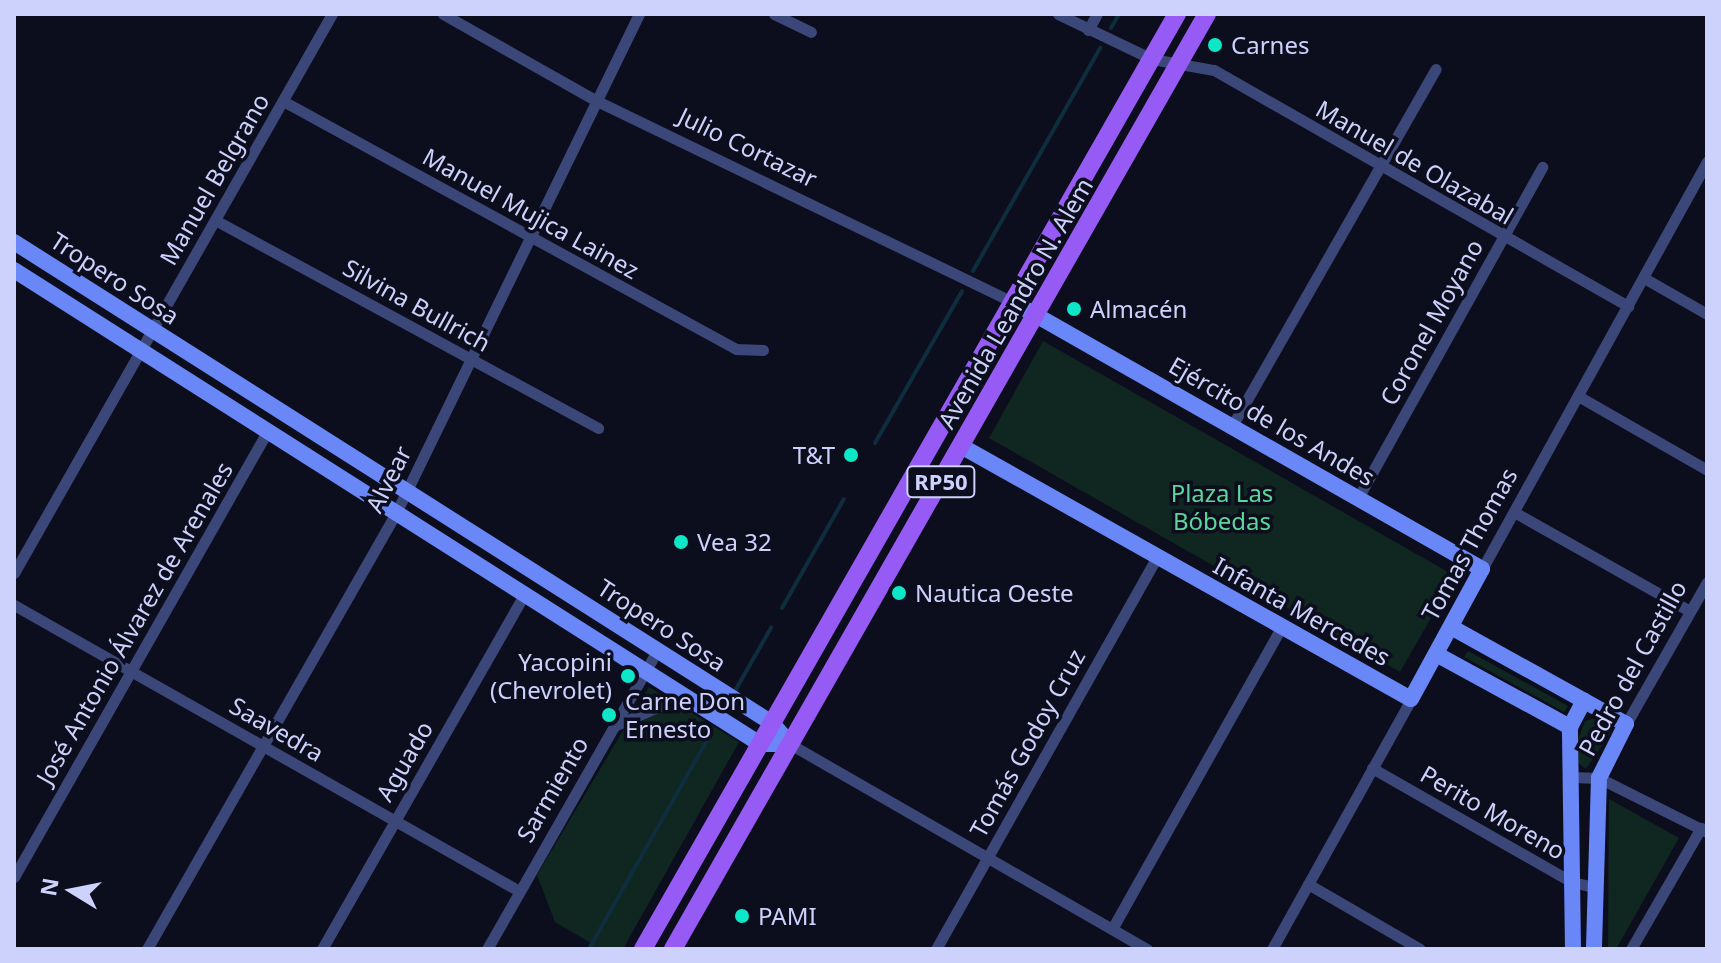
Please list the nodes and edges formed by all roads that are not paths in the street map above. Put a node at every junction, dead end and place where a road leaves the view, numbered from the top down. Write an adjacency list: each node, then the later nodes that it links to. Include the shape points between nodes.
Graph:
1 (332, 14): 14 (street, Manuel Belgrano)
2 (443, 14): 15 (street, Julio Cortazar)
3 (639, 14): 15 (street, Alvear)
4 (774, 14): 10 (street)
5 (1058, 14): 9 (street, Manuel de Olazabal)
6 (1097, 14): 9 (street)
7 (1177, 14): 11 (main road, Avenida Leandro N. Alem / RP50)
8 (1207, 14): 12 (main road, Avenida Leandro N. Alem / RP50)
9 (1088, 30): 11 (street, Manuel de Olazabal)
10 (811, 32)
11 (1152, 59): 12 (street, Manuel de Olazabal); 25 (main road, Avenida Leandro N. Alem / RP50)
12 (1179, 65): 18 (street, Manuel de Olazabal, via 1214,70); 27 (main road, Avenida Leandro N. Alem / RP50)
13 (1436, 69): 18 (street)
14 (283, 101): 19 (street, Manuel Belgrano); 21 (street, Manuel Mujica Lainez)
15 (597, 101): 21 (street, Alvear); 25 (street, Julio Cortazar)
16 (1707, 161): 24 (street, Tomas Thomas)
17 (1542, 167): 20 (street, Coronel Moyano)
18 (1381, 169): 20 (street, Manuel de Olazabal); 34 (street)
19 (215, 220): 29 (street, Manuel Belgrano); 32 (street, Silvina Bullrich)
20 (1503, 238): 26 (street, Manuel de Olazabal); 40 (street, Coronel Moyano)
21 (530, 239): 30 (street, Manuel Mujica Lainez, via 736,349); 32 (street, Alvear)
22 (14, 242): 29 (street, Tropero Sosa)
23 (16, 275): 31 (street, Tropero Sosa)
24 (1644, 278): 26 (street, Tomas Thomas); 28 (street)
25 (1013, 302): 27 (street, Julio Cortazar); 59 (main road, Avenida Leandro N. Alem / RP50)
26 (1628, 306): 33 (street, Tomas Thomas)
27 (1037, 313): 34 (street, Ejército de los Andes); 37 (main road, Avenida Leandro N. Alem / RP50)
28 (1707, 314)
29 (153, 331): 31 (street, Manuel Belgrano); 39 (street, Tropero Sosa)
30 (763, 350)
31 (141, 351): 36 (street, Tropero Sosa); 45 (street, Manuel Belgrano)
32 (471, 359): 35 (street, Silvina Bullrich); 39 (street, Alvear)
33 (1578, 396): 38 (street); 41 (street, Tomas Thomas)
34 (1232, 426): 40 (street, Ejército de los Andes)
35 (598, 428)
36 (267, 432): 42 (street, Tropero Sosa); 54 (street, José Antonio Álvarez de Arenales)
37 (961, 446): 43 (street, Infanta Mercedes); 64 (main road, Avenida Leandro N. Alem / RP50)
38 (1707, 470)
39 (408, 490): 42 (street, Alvear); 52 (street, Tropero Sosa)
40 (1358, 498): 44 (street, Ejército de los Andes)
41 (1514, 512): 44 (street, Tomas Thomas); 49 (street)
42 (396, 513): 47 (street, Tropero Sosa); 65 (street, Alvear)
43 (1157, 557): 50 (street, Infanta Mercedes); 71 (street, Tomás Godoy Cruz)
44 (1482, 569): 51 (street, Tomas Thomas)
45 (14, 573)
46 (1707, 582): 49 (street, Pedro del Castillo)
47 (524, 595): 55 (street, Tropero Sosa); 69 (street, Aguado)
48 (14, 605): 54 (street, Saavedra)
49 (1690, 611): 60 (street, Pedro del Castillo)
50 (1282, 626): 56 (street, Infanta Mercedes); 77 (street)
51 (1451, 627): 53 (street, Tomas Thomas); 57 (street)
52 (657, 651): 55 (street, Sarmiento); 59 (street, Tropero Sosa)
53 (1436, 654): 56 (street, Tomas Thomas); 62 (street)
54 (132, 671): 65 (street, Saavedra); 72 (street, José Antonio Álvarez de Arenales)
55 (645, 672): 58 (street, Tropero Sosa); 61 (street, Sarmiento)
56 (1411, 699): 66 (street, Tomas Thomas)
57 (1584, 701): 60 (street); 62 (street)
58 (698, 705): 61 (street, via 660,706); 63 (street, Tropero Sosa)
59 (772, 723): 63 (main road, Avenida Leandro N. Alem / RP50); 64 (street, Tropero Sosa)
60 (1626, 724): 68 (street, Pedro del Castillo)
61 (613, 726): 76 (street, Sarmiento)
62 (1570, 727): 67 (street)
63 (760, 744): 64 (street); 81 (main road, Avenida Leandro N. Alem / RP50)
64 (790, 744): 71 (street); 82 (main road, Avenida Leandro N. Alem / RP50)
65 (262, 745): 69 (street, Saavedra); 78 (street, Alvear)
66 (1372, 768): 73 (street, Perito Moreno); 74 (street, Tomas Thomas)
67 (1572, 777): 68 (street); 73 (street)
68 (1599, 778): 70 (street); 75 (street)
69 (395, 821): 76 (street, Saavedra); 79 (street, Aguado)
70 (1704, 830): 89 (street)
71 (988, 858): 77 (street); 83 (street, Tomás Godoy Cruz)
72 (14, 877)
73 (1572, 882): 75 (street, Perito Moreno); 87 (street)
74 (1308, 884): 85 (street, Tomas Thomas); 86 (street)
75 (1594, 887): 88 (street)
76 (519, 891): 80 (street, Sarmiento)
77 (1112, 929): 84 (street)
78 (147, 949)
79 (322, 949)
80 (487, 949)
81 (643, 949)
82 (673, 949)
83 (936, 949)
84 (1147, 949)
85 (1272, 949)
86 (1420, 949)
87 (1573, 949)
88 (1594, 949)
89 (1631, 949)

